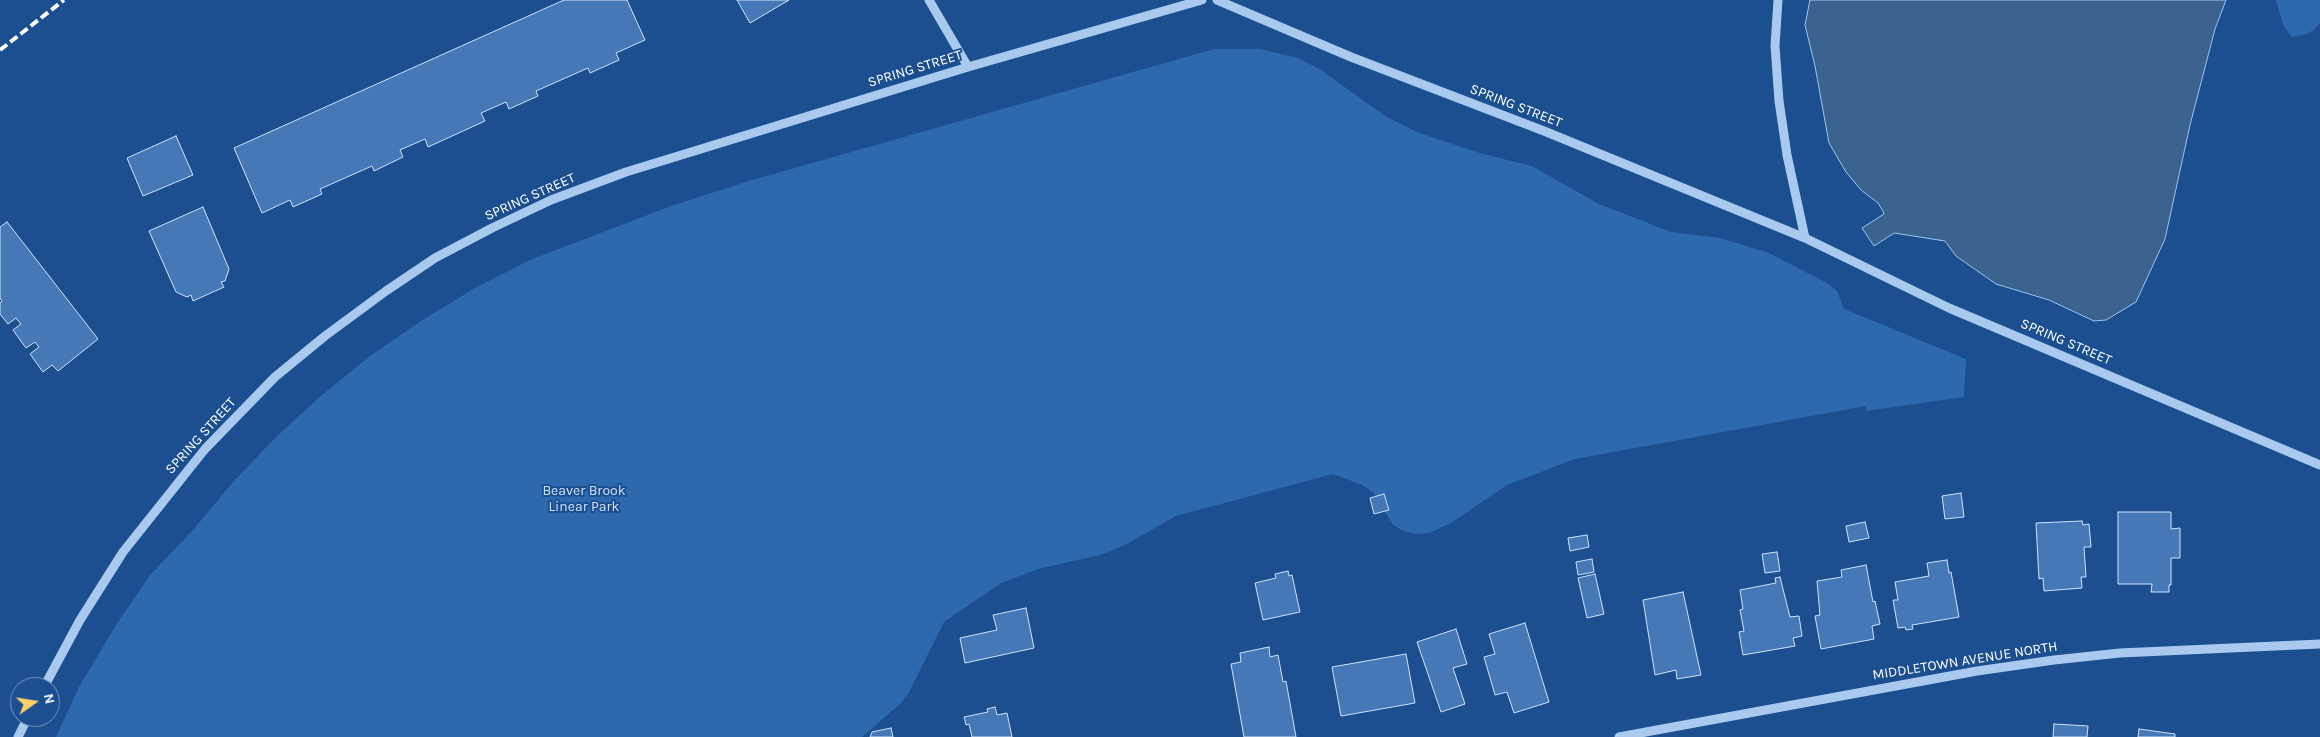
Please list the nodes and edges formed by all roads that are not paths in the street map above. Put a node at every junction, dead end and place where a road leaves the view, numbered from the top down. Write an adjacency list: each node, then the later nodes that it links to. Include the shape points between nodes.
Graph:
1 (929, 0): 5 (street)
2 (1202, 0): 5 (street, SPRING STREET)
3 (1217, 0): 6 (street, SPRING STREET, via 1351,58 1544,131)
4 (1778, 0): 6 (street, via 1775,46 1779,101)
5 (968, 67): 9 (street, SPRING STREET, via 626,172 560,197 435,258 386,290 275,377 205,449 123,552 80,620)
6 (1805, 238): 7 (street, SPRING STREET, via 1949,308)
7 (2320, 465)
8 (2320, 644): 10 (street, MIDDLETOWN AVENUE NORTH, via 2120,653 2054,660 1977,671)
9 (49, 677)
10 (1619, 737)

